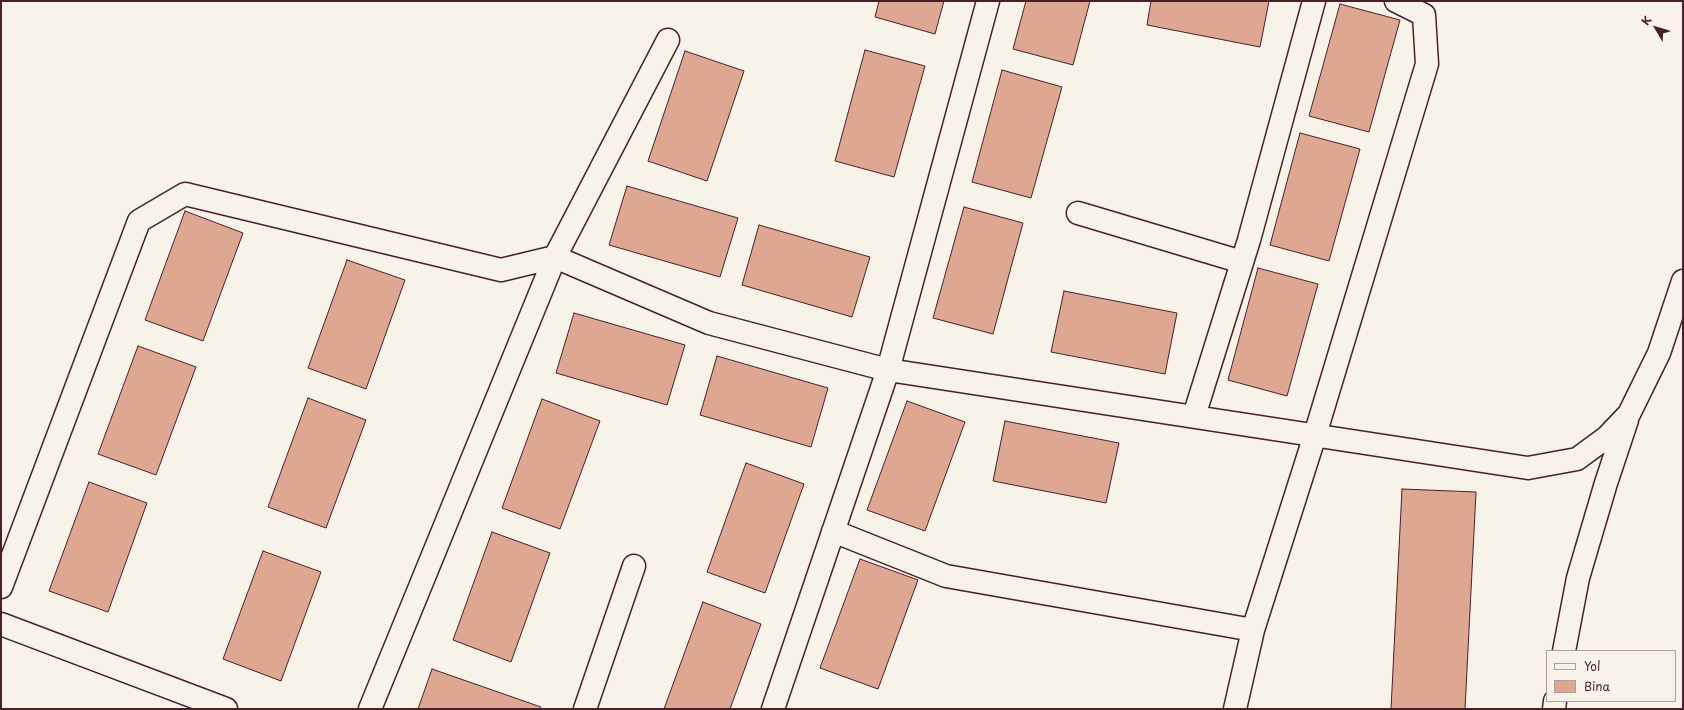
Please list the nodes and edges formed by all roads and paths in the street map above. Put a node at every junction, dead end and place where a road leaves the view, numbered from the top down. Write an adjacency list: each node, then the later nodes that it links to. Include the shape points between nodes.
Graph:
1 (988, 1): 9 (street)
2 (1314, 1): 7 (street)
3 (1396, 1): 12 (street, via 1424,16 1427,64)
4 (668, 40): 6 (street)
5 (1078, 213): 7 (street)
6 (555, 257): 9 (street, via 709,324); 15 (street, via 501,270 185,194 139,221); 20 (street)
7 (1242, 262): 11 (street)
8 (1683, 280): 10 (street, via 1659,353)
9 (888, 370): 11 (street); 13 (street)
10 (1629, 414): 12 (street, via 1607,437 1577,459 1528,468); 18 (street, via 1578,578)
11 (1194, 416): 12 (street)
12 (1315, 435): 17 (street)
13 (833, 531): 17 (street, via 946,576); 22 (street)
14 (634, 566): 21 (street)
15 (1, 587)
16 (1, 624): 19 (street)
17 (1254, 630): 23 (street)
18 (1564, 650)
19 (226, 709)
20 (370, 709)
21 (585, 709)
22 (773, 709)
23 (1235, 709)

